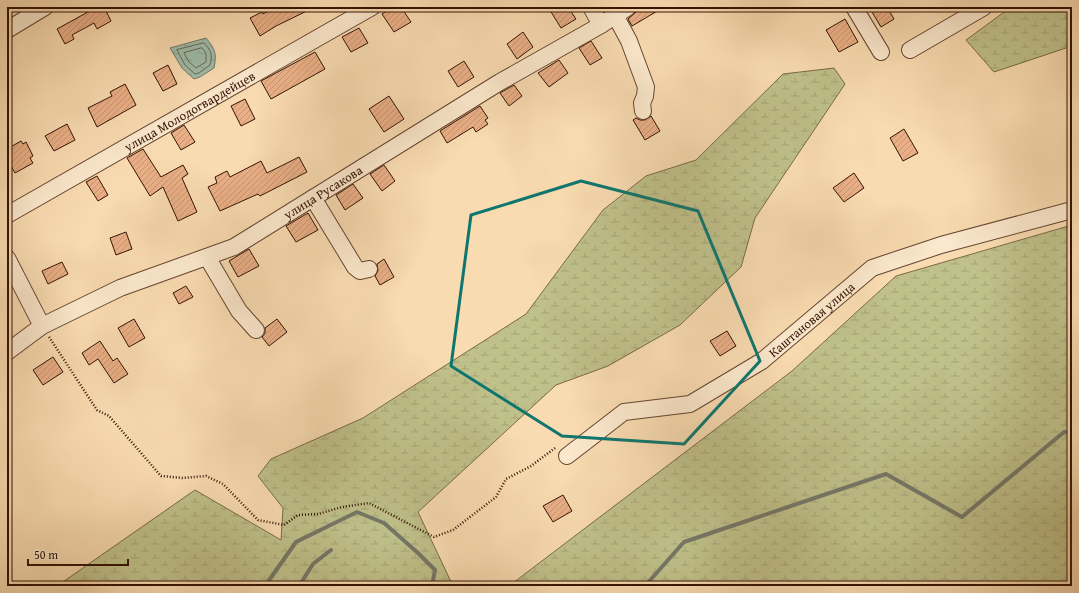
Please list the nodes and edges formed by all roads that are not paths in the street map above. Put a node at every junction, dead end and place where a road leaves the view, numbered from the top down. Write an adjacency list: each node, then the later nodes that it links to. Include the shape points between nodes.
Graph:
1 (45, 7): 8 (street)
2 (372, 7): 14 (street, улица Молодогвардейцев)
3 (591, 7): 7 (street)
4 (854, 7): 10 (street)
5 (984, 7): 9 (street)
6 (622, 11): 7 (street, улица Русакова); 11 (street, via 629,40 646,87)
7 (601, 25): 12 (street, улица Русакова, via 500,82)
8 (7, 30)
9 (910, 50)
10 (881, 52)
11 (643, 111)
12 (313, 198): 15 (street, улица Русакова, via 234,247); 17 (street, via 355,267 360,270)
13 (1072, 210): 21 (street, Каштановая улица, via 941,245 872,268 762,361 690,404 624,412)
14 (7, 215)
15 (207, 257): 18 (street, улица Русакова, via 120,288); 19 (street, via 239,311)
16 (7, 258): 18 (street)
17 (369, 269)
18 (42, 326): 20 (street, улица Русакова)
19 (256, 330)
20 (7, 352)
21 (566, 456)

